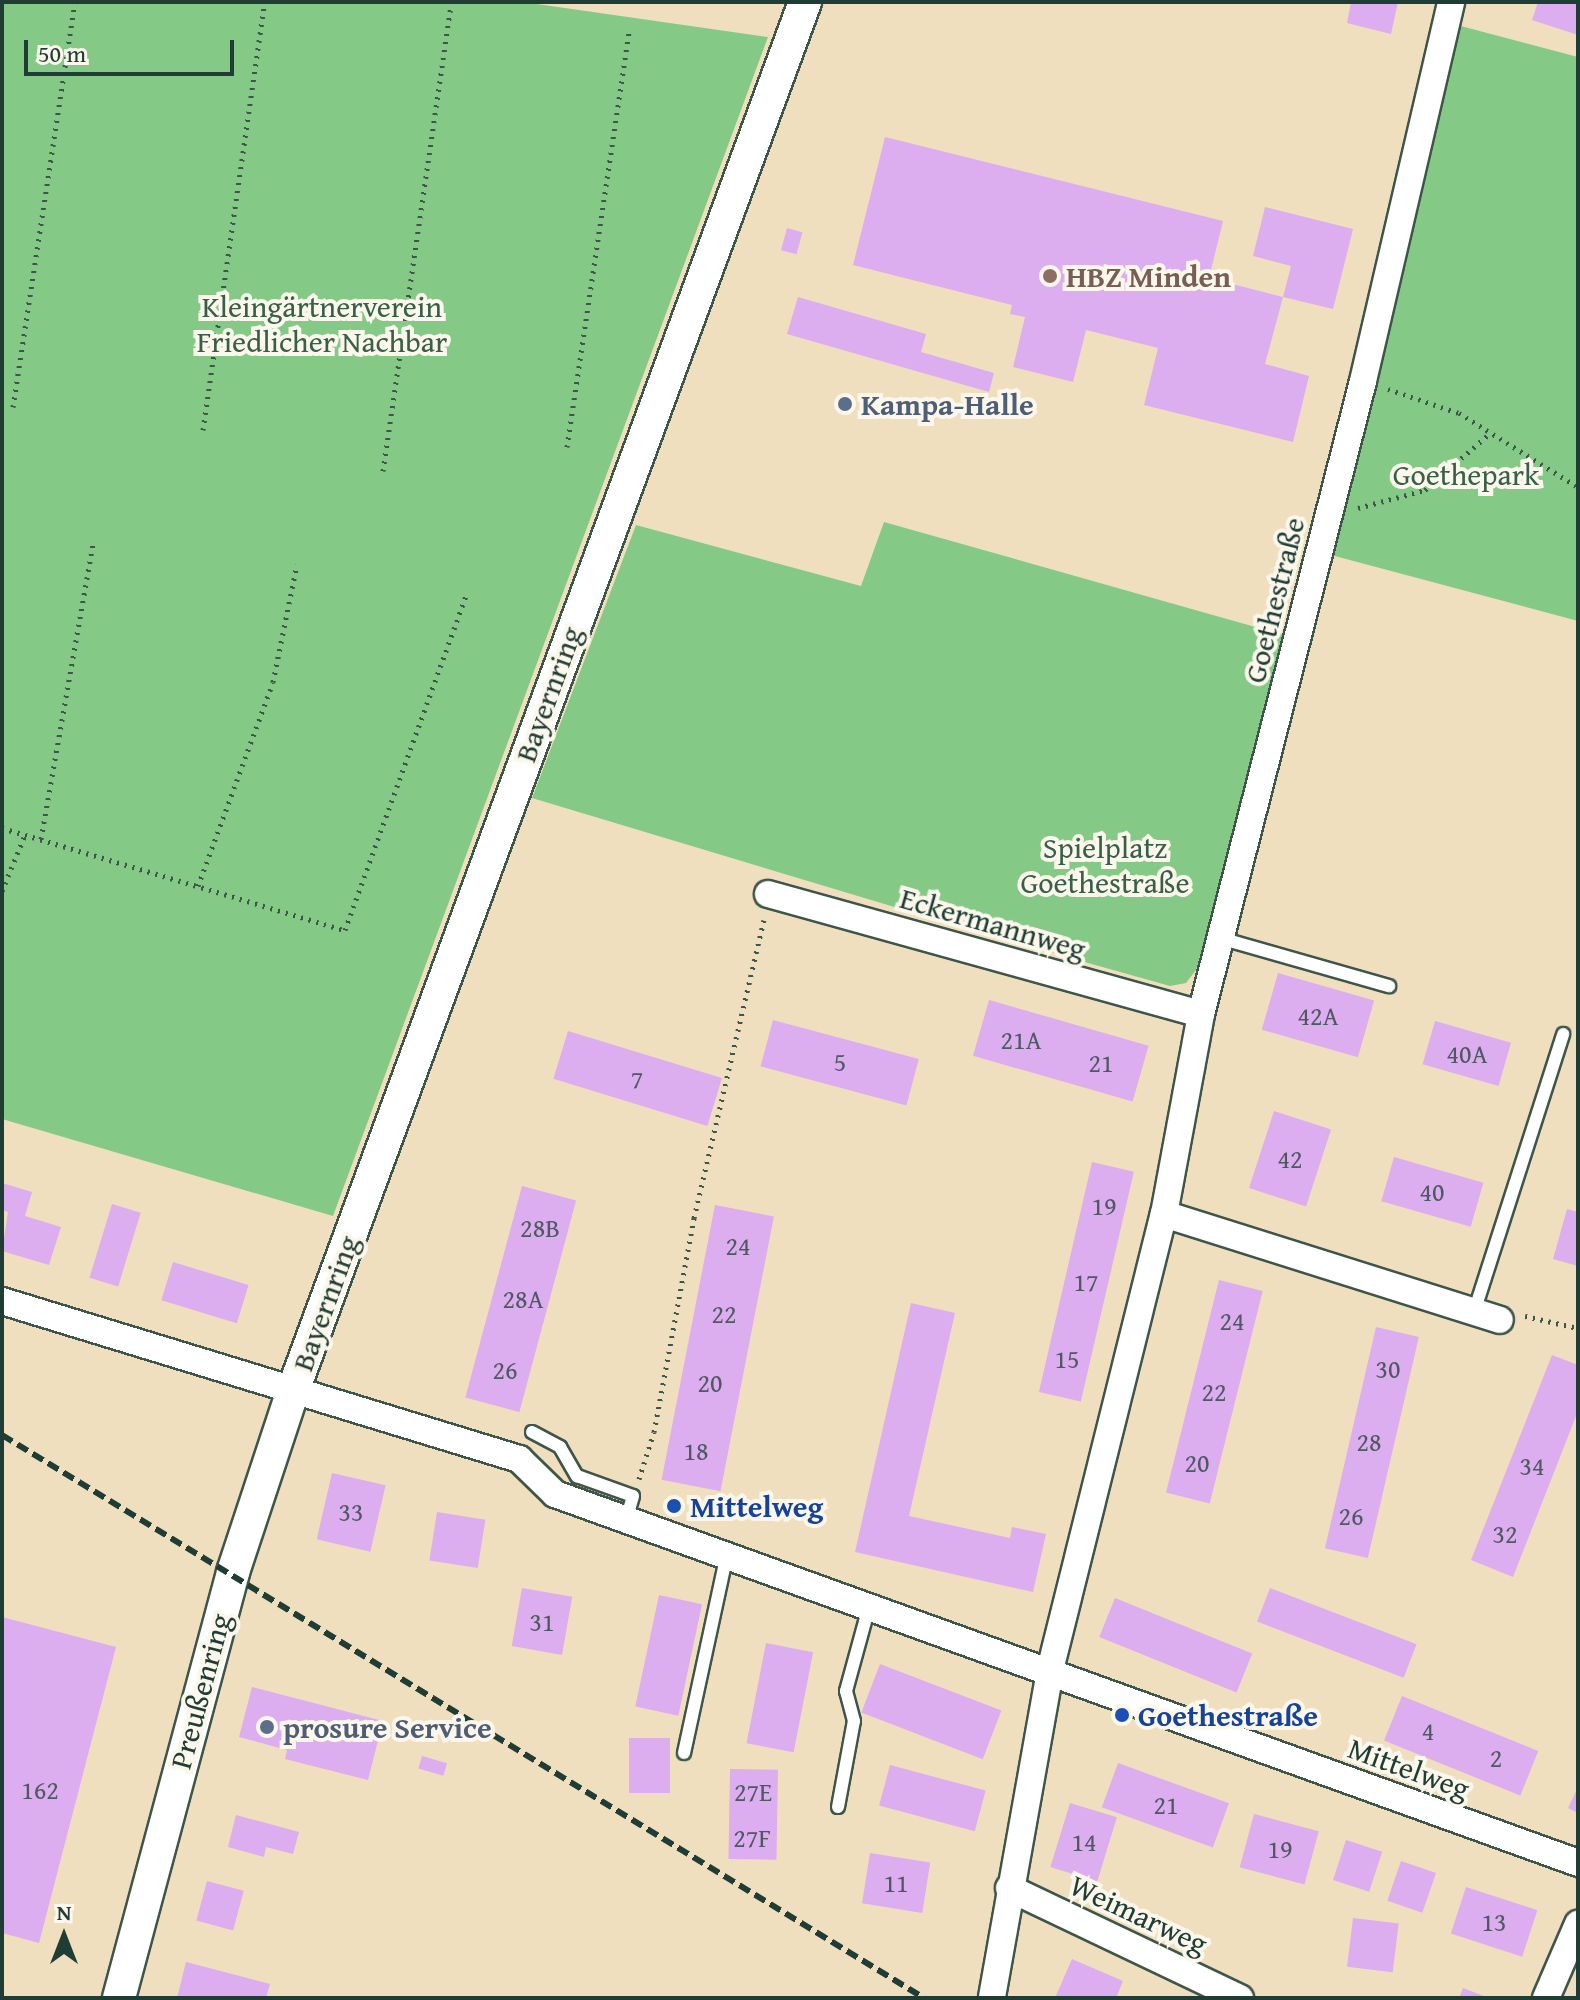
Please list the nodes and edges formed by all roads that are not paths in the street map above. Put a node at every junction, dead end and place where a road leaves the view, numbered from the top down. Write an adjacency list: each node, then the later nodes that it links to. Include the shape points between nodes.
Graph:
1 (805, 2): 12 (street, Bayernring)
2 (1451, 2): 4 (street, Goethestraße, via 1363,381)
3 (768, 894): 6 (street, Eckermannweg)
4 (1220, 938): 5 (lane); 6 (street, Goethestraße)
5 (1389, 986)
6 (1201, 1014): 8 (street, Goethestraße)
7 (1563, 1034): 10 (lane)
8 (1164, 1214): 10 (street); 17 (street, Goethestraße)
9 (2, 1301): 12 (street, Mittelweg)
10 (1474, 1312): 11 (street)
11 (1500, 1320)
12 (294, 1388): 14 (street, Mittelweg, via 519,1459 555,1494); 24 (street, Preußenring, via 233,1572)
13 (532, 1432): 14 (lane, via 560,1447 577,1476)
14 (630, 1506): 15 (street, Mittelweg)
15 (726, 1558): 16 (street, Mittelweg); 18 (lane)
16 (869, 1607): 17 (street, Mittelweg); 19 (lane, via 846,1691 854,1721)
17 (1050, 1670): 20 (street, Mittelweg); 21 (street, Goethestraße)
18 (684, 1753)
19 (838, 1807)
20 (1578, 1863)
21 (1009, 1888): 23 (street, Goethestraße); 25 (street, Weimarweg)
22 (1578, 1924): 26 (street)
23 (992, 1997)
24 (119, 1998)
25 (1240, 1998)
26 (1546, 1998)

